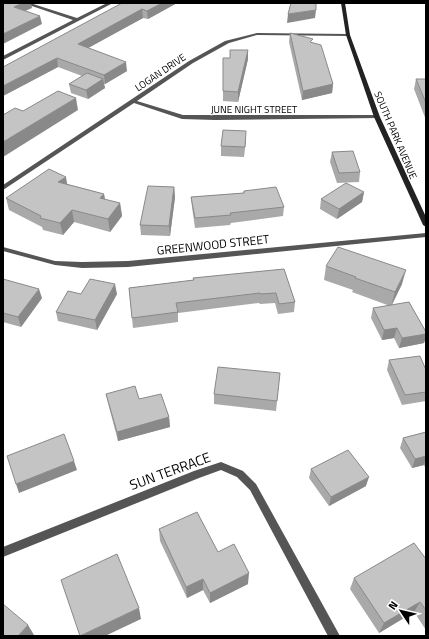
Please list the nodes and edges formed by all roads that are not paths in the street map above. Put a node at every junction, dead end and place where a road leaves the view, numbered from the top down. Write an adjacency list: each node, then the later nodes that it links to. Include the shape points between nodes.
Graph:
1 (24, 3): 4 (street)
2 (111, 3): 4 (street)
3 (344, 3): 5 (street, SOUTH PARK AVENUE)
4 (77, 20): 6 (street)
5 (348, 35): 7 (street, LOGAN DRIVE, via 272,33 242,37 217,47); 8 (street, SOUTH PARK AVENUE)
6 (3, 58)
7 (134, 101): 8 (street, JUNE NIGHT STREET, via 182,117); 9 (street, LOGAN DRIVE)
8 (377, 117): 10 (street, SOUTH PARK AVENUE)
9 (3, 188)
10 (426, 226)
11 (426, 234): 12 (street, GREENWOOD STREET, via 128,264 55,263)
12 (3, 249)
13 (3, 552): 14 (street, SUN TERRACE, via 221,466 240,474 253,487)
14 (334, 636)

